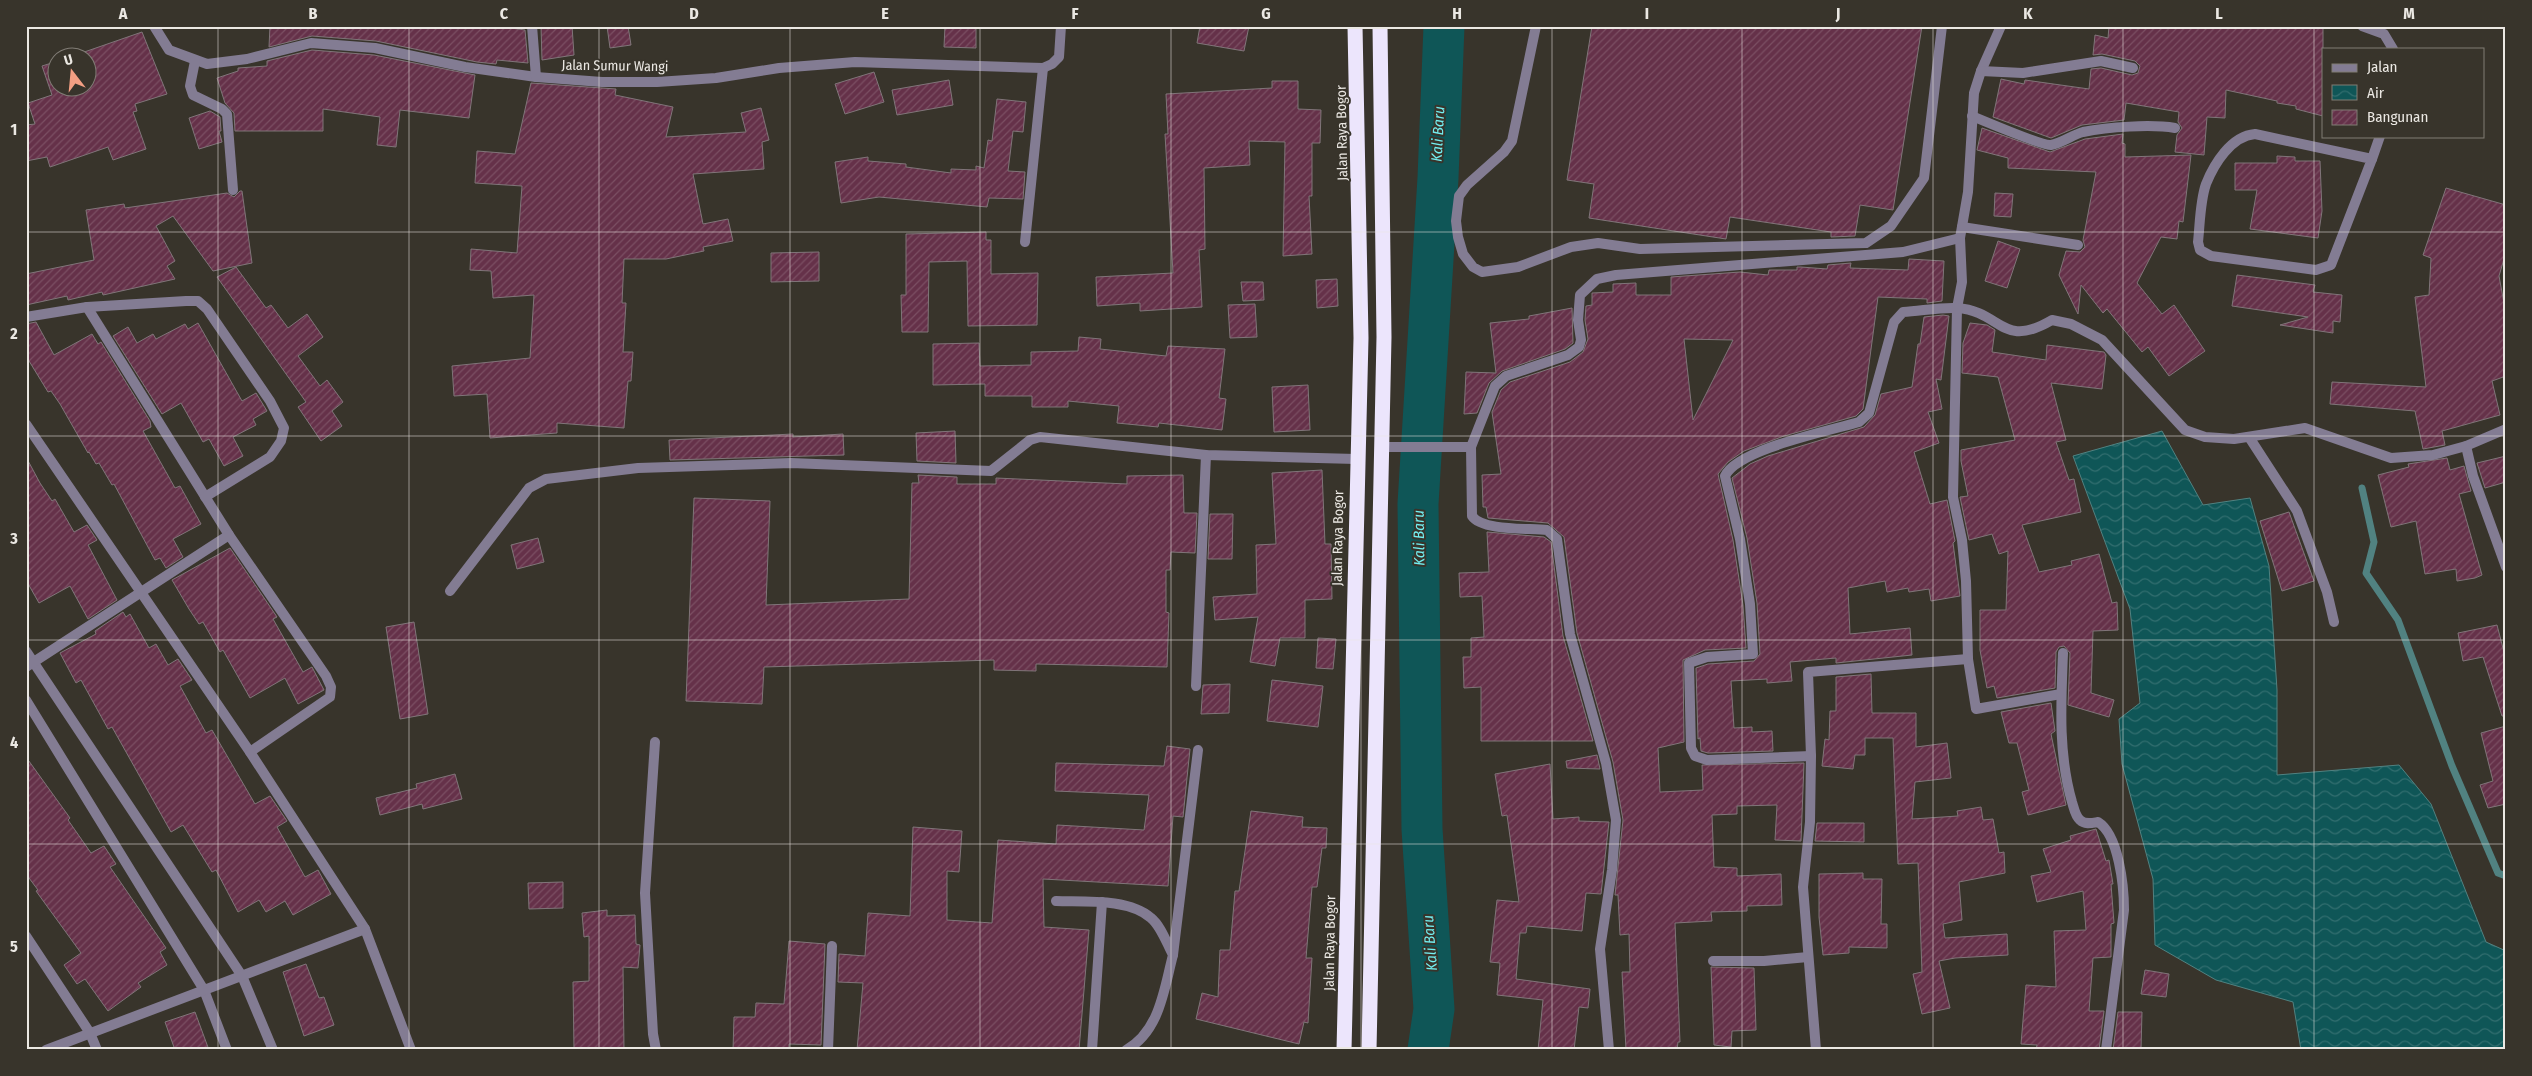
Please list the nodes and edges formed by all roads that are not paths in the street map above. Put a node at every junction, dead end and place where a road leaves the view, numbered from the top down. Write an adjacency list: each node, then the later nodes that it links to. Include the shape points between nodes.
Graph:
1 (154, 26): 11 (street, Jalan Sumur Wangi, via 169,50)
2 (532, 26): 15 (street)
3 (1060, 26): 12 (street, via 1059,57)
4 (1355, 26): 35 (highway, Jalan Raya Bogor, via 1361,338)
5 (1380, 26): 32 (highway, via 1384,336)
6 (1536, 26): 7 (street, via 1512,141 1466,185 1459,196 1456,221 1463,254 1473,267 1482,272 1518,267 1570,247 1598,243 1640,249 1866,243 1891,226 1924,178)
7 (1942, 26)
8 (2001, 26): 14 (street)
9 (2362, 26): 10 (street, via 2384,34)
10 (2393, 48)
11 (195, 61): 15 (street, Jalan Sumur Wangi, via 207,64 247,59 311,43 375,48 465,67); 20 (street, via 190,86 193,95 227,114)
12 (1042, 68): 15 (street, Jalan Sumur Wangi, via 855,62 657,82); 23 (street)
13 (2133, 68): 14 (street, via 2101,61 2023,73)
14 (1981, 71): 16 (street, via 1974,93)
15 (536, 77)
16 (1972, 116): 17 (street, via 2031,141 2050,145 2084,132 2150,126); 21 (street, via 1968,192)
17 (2176, 128)
18 (2379, 138): 19 (street)
19 (2372, 159): 19 (street, via 2256,134 2241,138 2218,162 2206,186 2198,242 2200,250 2211,256 2316,270 2331,265)
20 (233, 190)
21 (1962, 227): 22 (street); 24 (street)
22 (1960, 238): 26 (street, via 1962,282); 33 (street, via 1903,252 1597,279 1580,295 1579,347 1506,376 1495,386)
23 (1025, 242)
24 (2078, 245)
25 (87, 307): 27 (street); 36 (street); 36 (street, via 198,301 270,401 284,428 281,441 270,456)
26 (1957, 308): 30 (street, via 1987,316 2004,329 2017,332 2037,328 2052,320 2062,320 2081,328 2118,356 2185,430 2218,438); 44 (street, via 1953,497 1966,581); 52 (street, via 1904,312 1894,322 1869,413 1859,422 1753,453 1737,462 1725,476 1740,539 1750,604 1753,654 1707,657 1689,663 1691,748 1695,756 1707,760)
27 (26, 317)
28 (26, 424): 40 (street)
29 (2506, 429): 31 (street)
30 (2249, 437): 31 (street, via 2305,428 2391,458 2433,455); 41 (street, via 2297,511 2327,592)
31 (2466, 446): 38 (street, via 2473,476)
32 (1380, 447): 33 (street); 74 (highway)
33 (1468, 447): 75 (street, via 1473,518 1492,526 1547,530 1559,545 1570,634 1602,745 1616,820 1600,949)
34 (1206, 454): 35 (street); 39 (street, via 1040,437 1030,440 993,471 790,463 638,468 546,479 529,488); 46 (street)
35 (1356, 459): 73 (highway, Jalan Raya Bogor)
36 (205, 497): 37 (street)
37 (229, 535): 40 (street); 51 (street, via 331,687 330,697)
38 (2506, 567)
39 (450, 591)
40 (140, 592): 45 (street); 51 (street)
41 (2334, 622)
42 (26, 651): 45 (street)
43 (2063, 653): 47 (street)
44 (1968, 659): 47 (street, via 1976,709); 52 (street, via 1808,672)
45 (30, 665): 61 (street)
46 (1196, 686)
47 (2061, 694): 77 (street, via 2065,780 2076,815 2080,821 2098,822 2106,828 2115,848 2124,887 2124,910)
48 (26, 700): 62 (street)
49 (655, 742): 69 (street, via 645,893)
50 (1198, 750): 58 (street)
51 (250, 752): 55 (street)
52 (1811, 756): 59 (street, via 1810,822 1803,887)
53 (1056, 901): 54 (street)
54 (1102, 902): 58 (street, via 1120,904 1152,918); 71 (street)
55 (365, 929): 61 (street); 68 (street)
56 (26, 936): 63 (street)
57 (832, 946): 70 (street)
58 (1173, 955): 72 (street, via 1152,1023)
59 (1808, 957): 60 (street); 76 (street)
60 (1713, 961)
61 (242, 976): 62 (street); 67 (street)
62 (204, 990): 63 (street); 66 (street)
63 (90, 1033): 64 (street); 65 (street)
64 (46, 1050)
65 (97, 1050)
66 (227, 1050)
67 (273, 1050)
68 (411, 1050)
69 (656, 1050)
70 (828, 1050)
71 (1092, 1050)
72 (1126, 1050)
73 (1344, 1050)
74 (1369, 1050)
75 (1609, 1050)
76 (1816, 1050)
77 (2106, 1050)

